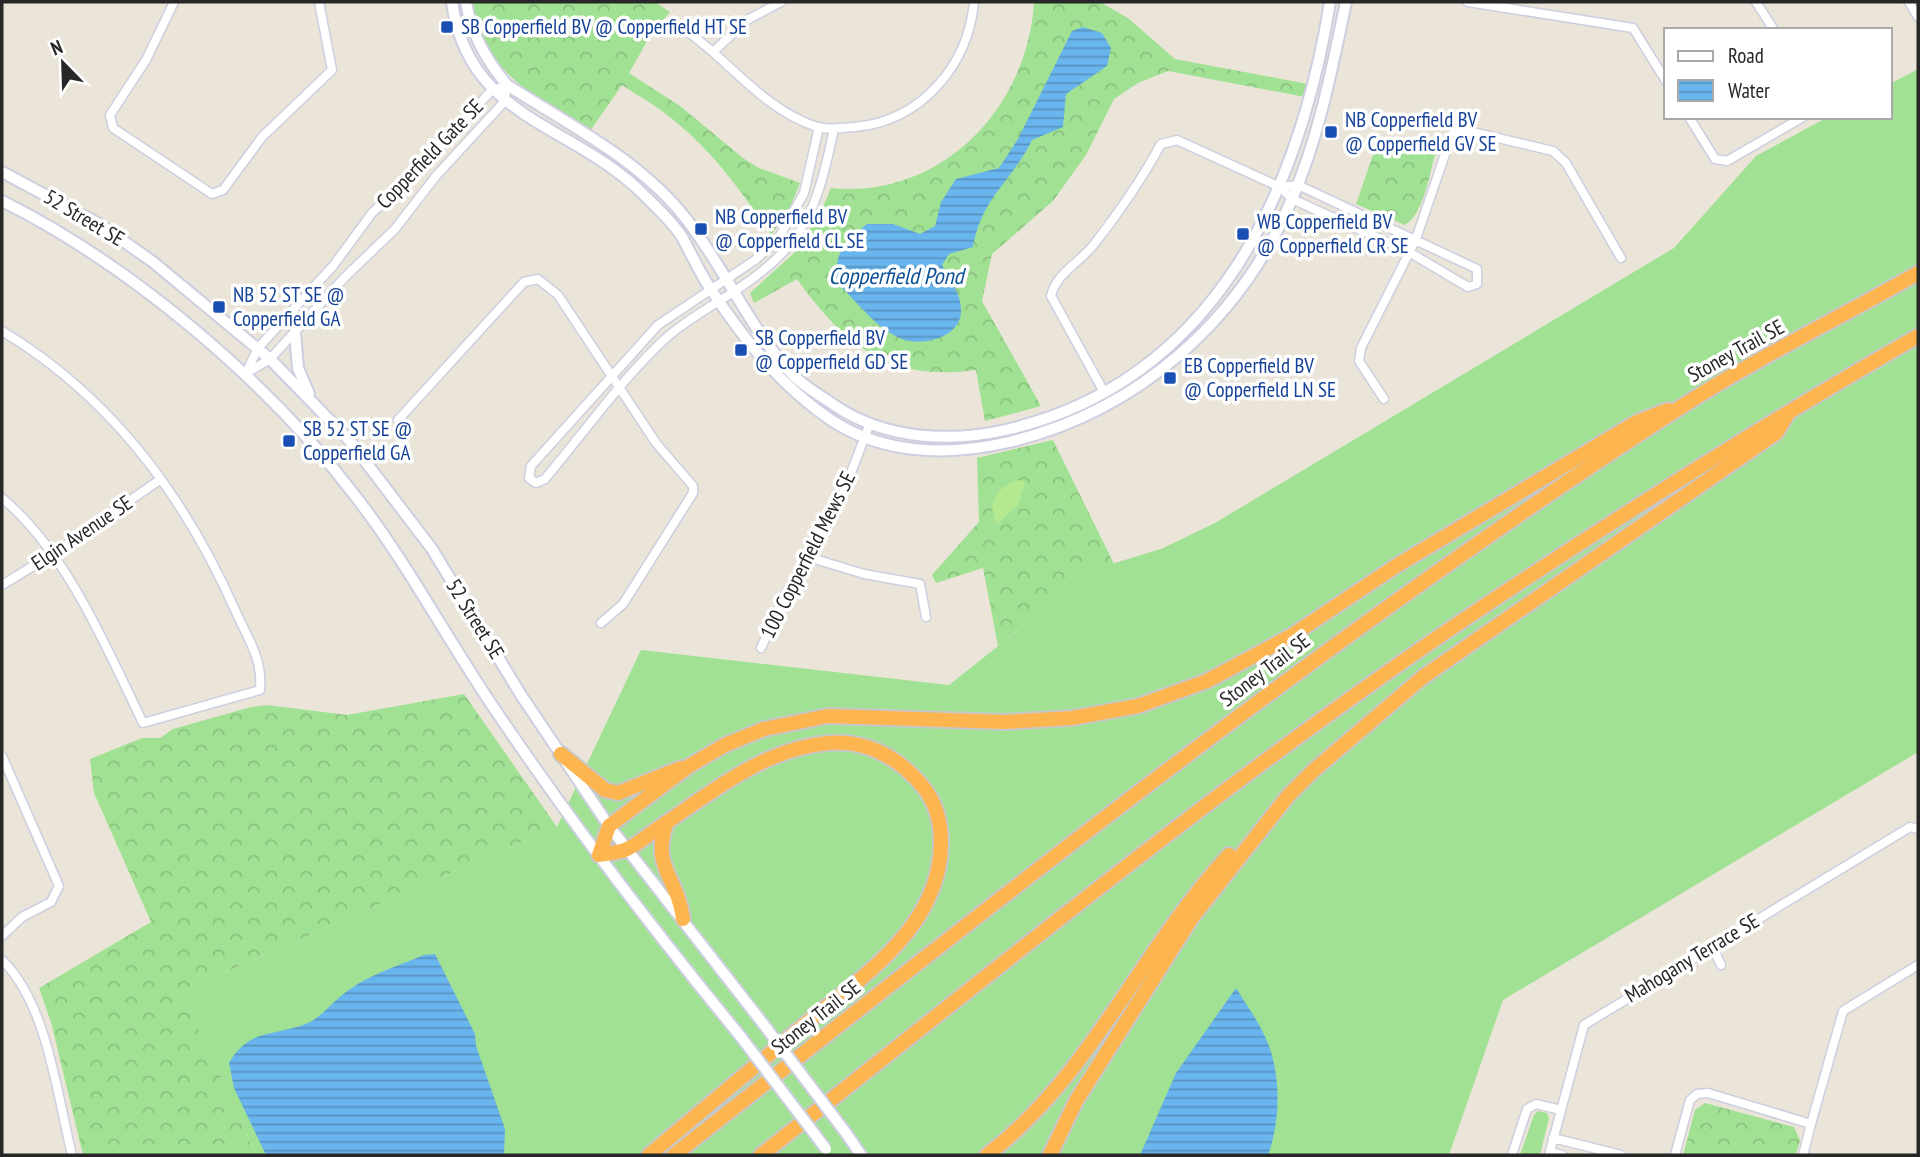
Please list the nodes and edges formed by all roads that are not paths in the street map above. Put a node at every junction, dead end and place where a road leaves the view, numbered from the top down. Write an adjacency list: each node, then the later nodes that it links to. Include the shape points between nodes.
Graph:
1 (174, 2): 2 (street, via 146,60 110,115 113,128 212,194 223,190 262,137 332,69)
2 (318, 2)
3 (452, 2): 18 (street, via 461,40)
4 (466, 2): 17 (street, via 474,36)
5 (781, 2): 15 (street, via 747,20)
6 (974, 2): 23 (street, via 971,27 958,60 932,93 906,112 868,126)
7 (1330, 2): 28 (street, via 1307,104)
8 (1346, 2): 27 (street, via 1319,120)
9 (1468, 2): 16 (street, via 1633,28)
10 (1756, 2): 14 (street)
11 (1909, 2): 12 (street)
12 (1918, 17)
13 (680, 25): 15 (street)
14 (1773, 28)
15 (713, 52): 22 (street, via 765,99)
16 (1664, 78)
17 (507, 85): 18 (street, Copperfield Gate SE); 19 (street, Copperfield Gate SE); 24 (street)
18 (491, 90): 19 (street); 44 (street, Copperfield Gate SE, via 372,214 333,266)
19 (504, 102): 26 (street); 42 (street, Copperfield Gate SE, via 395,229)
20 (1690, 119): 21 (street, via 1716,159 1727,161)
21 (1800, 119)
22 (819, 127): 23 (street); 35 (street, via 799,207 778,239)
23 (834, 129): 37 (street, via 811,216 789,249)
24 (624, 160): 26 (street); 35 (street, via 688,220)
25 (2, 172): 44 (street, 52 Street SE, via 121,239)
26 (616, 173): 36 (street, via 639,190 680,234)
27 (1298, 185): 28 (street); 29 (street); 31 (street)
28 (1280, 187): 29 (street); 39 (street, via 1242,261); 49 (street, via 1177,140 1161,144 1135,191 1093,247 1054,284 1051,296)
29 (1292, 199): 32 (street); 40 (street, via 1252,274)
30 (2, 201): 46 (street, 52 Street SE, via 75,244 176,314)
31 (1416, 239): 32 (street); 32 (street, via 1476,269 1478,284 1468,287); 33 (street, via 1452,134 1464,130 1553,151 1566,163)
32 (1409, 253): 50 (street, via 1361,348 1359,361)
33 (1621, 257)
34 (1918, 273): 52 (highway, Stoney Trail SE)
35 (725, 279): 36 (street); 37 (street)
36 (710, 288): 38 (street); 47 (street, via 658,325)
37 (734, 292): 38 (street); 55 (street, via 796,377)
38 (719, 301): 48 (street, via 667,338); 56 (street, via 773,373 834,422)
39 (1211, 305): 40 (street); 49 (street, via 1145,365)
40 (1221, 314): 56 (street, via 1154,377 1111,404 1039,435 967,450 929,452)
41 (2, 331): 57 (street, via 98,404)
42 (295, 332): 45 (street, Copperfield Gate SE); 51 (street, via 298,368)
43 (1918, 336): 53 (highway)
44 (258, 348): 45 (street, 52 Street SE); 46 (street, Copperfield Gate SE)
45 (270, 359): 46 (street, Copperfield Gate SE); 51 (street, 52 Street SE)
46 (245, 374): 73 (street, 52 Street SE, via 309,438 357,498 497,713)
47 (611, 374): 48 (street); 48 (street, via 531,466 529,478 536,483 545,479); 54 (street, via 558,295 538,279 524,282)
48 (620, 390): 63 (street, via 693,486 693,494 623,604)
49 (1104, 392): 55 (street, via 1034,423 986,435 921,436)
50 (1384, 399)
51 (312, 400): 65 (street, 52 Street SE, via 378,476 432,549)
52 (1686, 404): 67 (highway, via 1637,422 1396,566 1280,642 1207,681 1138,706 1072,719 1005,722 828,716 796,721 725,745); 87 (highway, Stoney Trail SE, via 1378,612)
53 (1791, 408): 68 (highway, via 1776,433 1423,677); 88 (highway, via 1451,628 1267,761 981,979)
54 (398, 421)
55 (870, 423): 56 (street, 100 Copperfield Mews SE)
56 (865, 437): 60 (street, 100 Copperfield Mews SE, via 841,499)
57 (160, 479): 59 (street, Elgin Avenue SE); 59 (street, via 211,555 262,670 260,690 143,723 86,605)
58 (2, 498): 59 (street)
59 (51, 555): 61 (street, Elgin Avenue SE)
60 (808, 557): 62 (street, via 920,584); 64 (street, 100 Copperfield Mews SE)
61 (2, 585)
62 (926, 617)
63 (601, 623)
64 (761, 648)
65 (561, 754): 67 (highway, via 605,790 618,793); 70 (street, 52 Street SE)
66 (2, 756): 75 (street, via 59,886 51,902 22,917)
67 (690, 766): 70 (highway)
68 (1288, 796): 90 (highway, via 1182,912 1064,1082 1033,1117); 91 (highway, via 1191,919 1150,980 1076,1101)
69 (667, 822): 72 (highway); 74 (highway, via 659,848); 86 (highway, via 734,776 781,753 829,743 863,746 889,755 912,773 932,798 942,831 940,864 928,900 891,948)
70 (609, 826): 72 (street, 52 Street SE); 73 (highway)
71 (1918, 829): 76 (street, Mahogany Terrace SE, via 1910,827)
72 (628, 849): 73 (highway); 74 (street, 52 Street SE)
73 (598, 855): 83 (street, 52 Street SE, bridge)
74 (683, 919): 89 (street, 52 Street SE, bridge)
75 (2, 936)
76 (1712, 946): 78 (street); 80 (street, Mahogany Terrace SE, via 1584,1025)
77 (2, 960): 85 (street, via 27,991)
78 (1721, 965)
79 (1918, 965): 81 (street, via 1843,1011)
80 (1561, 1110): 82 (street, Mahogany Terrace SE); 92 (street, via 1536,1104 1527,1109)
81 (1811, 1124): 95 (street, via 1708,1093 1697,1094 1690,1100); 96 (street)
82 (1553, 1138): 84 (street, Mahogany Terrace SE); 94 (street)
83 (828, 1152)
84 (1549, 1154): 93 (street)
85 (72, 1155)
86 (649, 1155)
87 (674, 1155)
88 (761, 1155)
89 (862, 1155)
90 (987, 1155)
91 (1050, 1155)
92 (1512, 1155)
93 (1562, 1155)
94 (1621, 1155)
95 (1675, 1155)
96 (1803, 1155)

